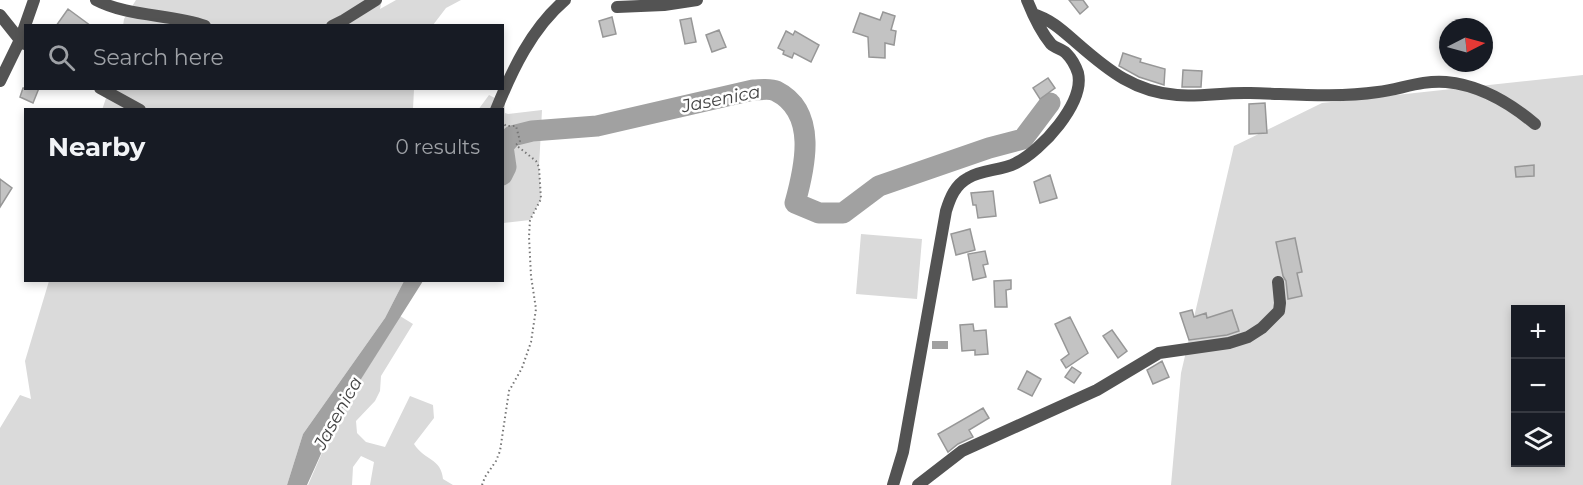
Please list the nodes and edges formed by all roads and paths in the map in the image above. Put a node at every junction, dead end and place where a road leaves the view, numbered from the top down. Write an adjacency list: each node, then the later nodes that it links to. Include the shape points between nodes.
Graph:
1 (34, 0): 8 (street)
2 (96, 0): 13 (street)
3 (376, 0): 14 (street)
4 (565, 0): 17 (street, via 552,10 536,33)
5 (697, 0): 7 (street)
6 (1027, 0): 9 (street)
7 (617, 7)
8 (29, 14): 11 (street); 12 (street)
9 (1033, 14): 23 (street, via 1052,21 1111,72 1144,88 1166,93 1318,95 1446,82 1497,97); 26 (street, via 1053,46 1066,53 1074,66 1079,83 1077,95 1040,146 1015,164 967,178 951,196 903,452)
10 (0, 15): 15 (street)
11 (27, 24)
12 (35, 24)
13 (198, 24)
14 (335, 24)
15 (23, 42): 16 (street)
16 (0, 81)
17 (504, 89)
18 (104, 90): 20 (street)
19 (504, 90): 21 (street)
20 (136, 108)
21 (497, 108)
22 (504, 124): 25 (path, via 516,126 520,141 516,145 538,167 541,199 530,220 529,237 536,309 531,342 509,391 500,451)
23 (1535, 124)
24 (1278, 282): 27 (street, via 1279,311 1248,337 1159,354 1097,390 962,451)
25 (482, 485)
26 (893, 485)
27 (918, 485)

